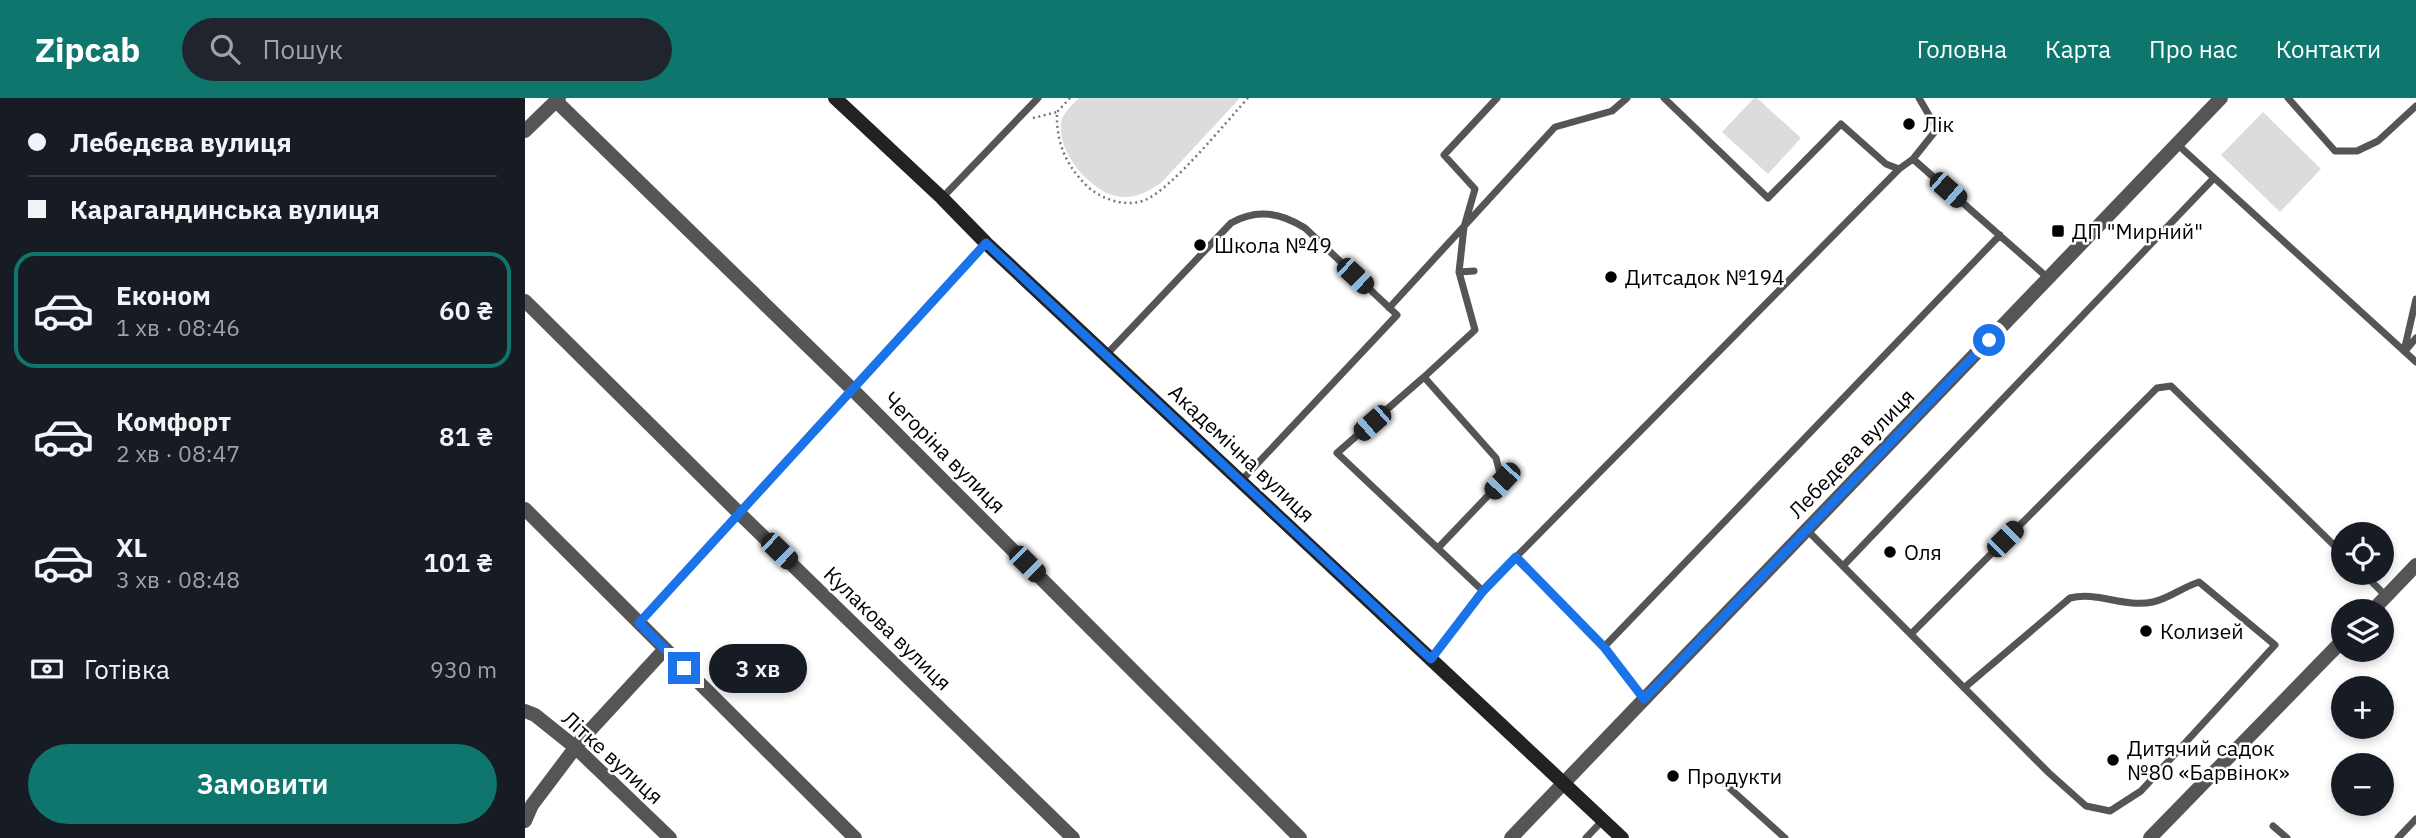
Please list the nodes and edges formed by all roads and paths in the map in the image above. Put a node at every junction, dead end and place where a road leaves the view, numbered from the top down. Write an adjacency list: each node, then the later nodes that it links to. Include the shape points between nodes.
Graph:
1 (835, 98): 18 (main road, Академічна вулиця)
2 (1038, 98): 18 (lane)
3 (1070, 98): 4 (path, via 1057,112 1057,132 1065,157 1088,187 1122,203 1144,201 1168,184)
4 (1248, 98)
5 (1497, 98): 19 (lane, via 1444,155 1475,189)
6 (1627, 98): 19 (lane, via 1612,111 1555,127)
7 (1664, 98): 16 (lane, via 1768,198 1840,124 1886,164)
8 (1919, 98): 15 (lane, via 1937,129)
9 (2221, 98): 14 (street, Лебедєва вулиця)
10 (2288, 98): 12 (lane, via 2336,151 2357,151 2378,141)
11 (557, 99): 13 (street); 33 (street, Чегоріна вулиця)
12 (2416, 106)
13 (525, 131)
14 (2177, 144): 17 (lane); 24 (street, Лебедєва вулиця)
15 (1913, 159): 16 (lane); 20 (lane)
16 (1899, 169): 40 (lane)
17 (2214, 178): 29 (lane); 42 (lane)
18 (942, 198): 21 (main road, Академічна вулиця)
19 (1464, 227): 23 (lane); 27 (lane)
20 (2000, 235): 24 (lane); 49 (lane, Лебедєва вулиця)
21 (986, 243): 30 (main road, Академічна вулиця); 33 (lane)
22 (1474, 271): 23 (lane)
23 (1459, 272): 32 (lane, via 1475,330)
24 (2048, 278): 37 (street, Лебедєва вулиця)
25 (2416, 299): 29 (lane)
26 (525, 301): 36 (street, Кулакова вулиця)
27 (1389, 308): 30 (lane, via 1305,228 1279,215 1253,214 1231,223); 34 (lane, via 1397,315)
28 (2416, 338): 29 (lane)
29 (2404, 351): 31 (lane)
30 (1106, 355): 34 (main road, Академічна вулиця)
31 (2416, 362)
32 (1424, 377): 39 (lane, via 1496,458 1502,481); 39 (lane, via 1337,453)
33 (851, 388): 36 (lane); 66 (street, Чегоріна вулиця)
34 (1241, 481): 52 (main road, Академічна вулиця)
35 (525, 509): 47 (street)
36 (739, 513): 47 (lane); 65 (street, Кулакова вулиця)
37 (1807, 530): 42 (lane); 54 (street, Лебедєва вулиця)
38 (2331, 542): 48 (lane, via 2171,386 2157,388)
39 (1438, 548): 44 (lane)
40 (1516, 557): 44 (lane); 49 (lane)
41 (2416, 565): 45 (street)
42 (1843, 566): 48 (lane)
43 (2375, 585): 45 (lane)
44 (1483, 591): 52 (lane)
45 (2386, 596): 46 (street)
46 (2383, 599)
47 (639, 623): 50 (street)
48 (1911, 634): 53 (lane)
49 (1604, 647): 54 (lane)
50 (664, 649): 56 (street); 64 (street)
51 (2331, 652): 71 (street)
52 (1431, 659): 57 (main road, Академічна вулиця)
53 (1965, 688): 53 (lane, via 2086,806 2110,811 2141,791 2275,645 2199,582 2153,602 2116,603 2084,594 2070,598)
54 (1644, 699): 57 (street, Лебедєва вулиця)
55 (525, 711): 56 (street, Літке вулиця)
56 (575, 747): 61 (street); 63 (street, Літке вулиця)
57 (1564, 782): 60 (main road, Академічна вулиця); 67 (street, Лебедєва вулиця)
58 (1725, 784): 70 (lane)
59 (2416, 819): 73 (lane)
60 (1603, 820): 68 (lane); 69 (main road, Академічна вулиця)
61 (525, 821)
62 (2273, 826): 72 (lane)
63 (670, 838)
64 (855, 838)
65 (1073, 838)
66 (1300, 838)
67 (1511, 838)
68 (1586, 838)
69 (1622, 838)
70 (1785, 838)
71 (2150, 838)
72 (2287, 838)
73 (2398, 838)

